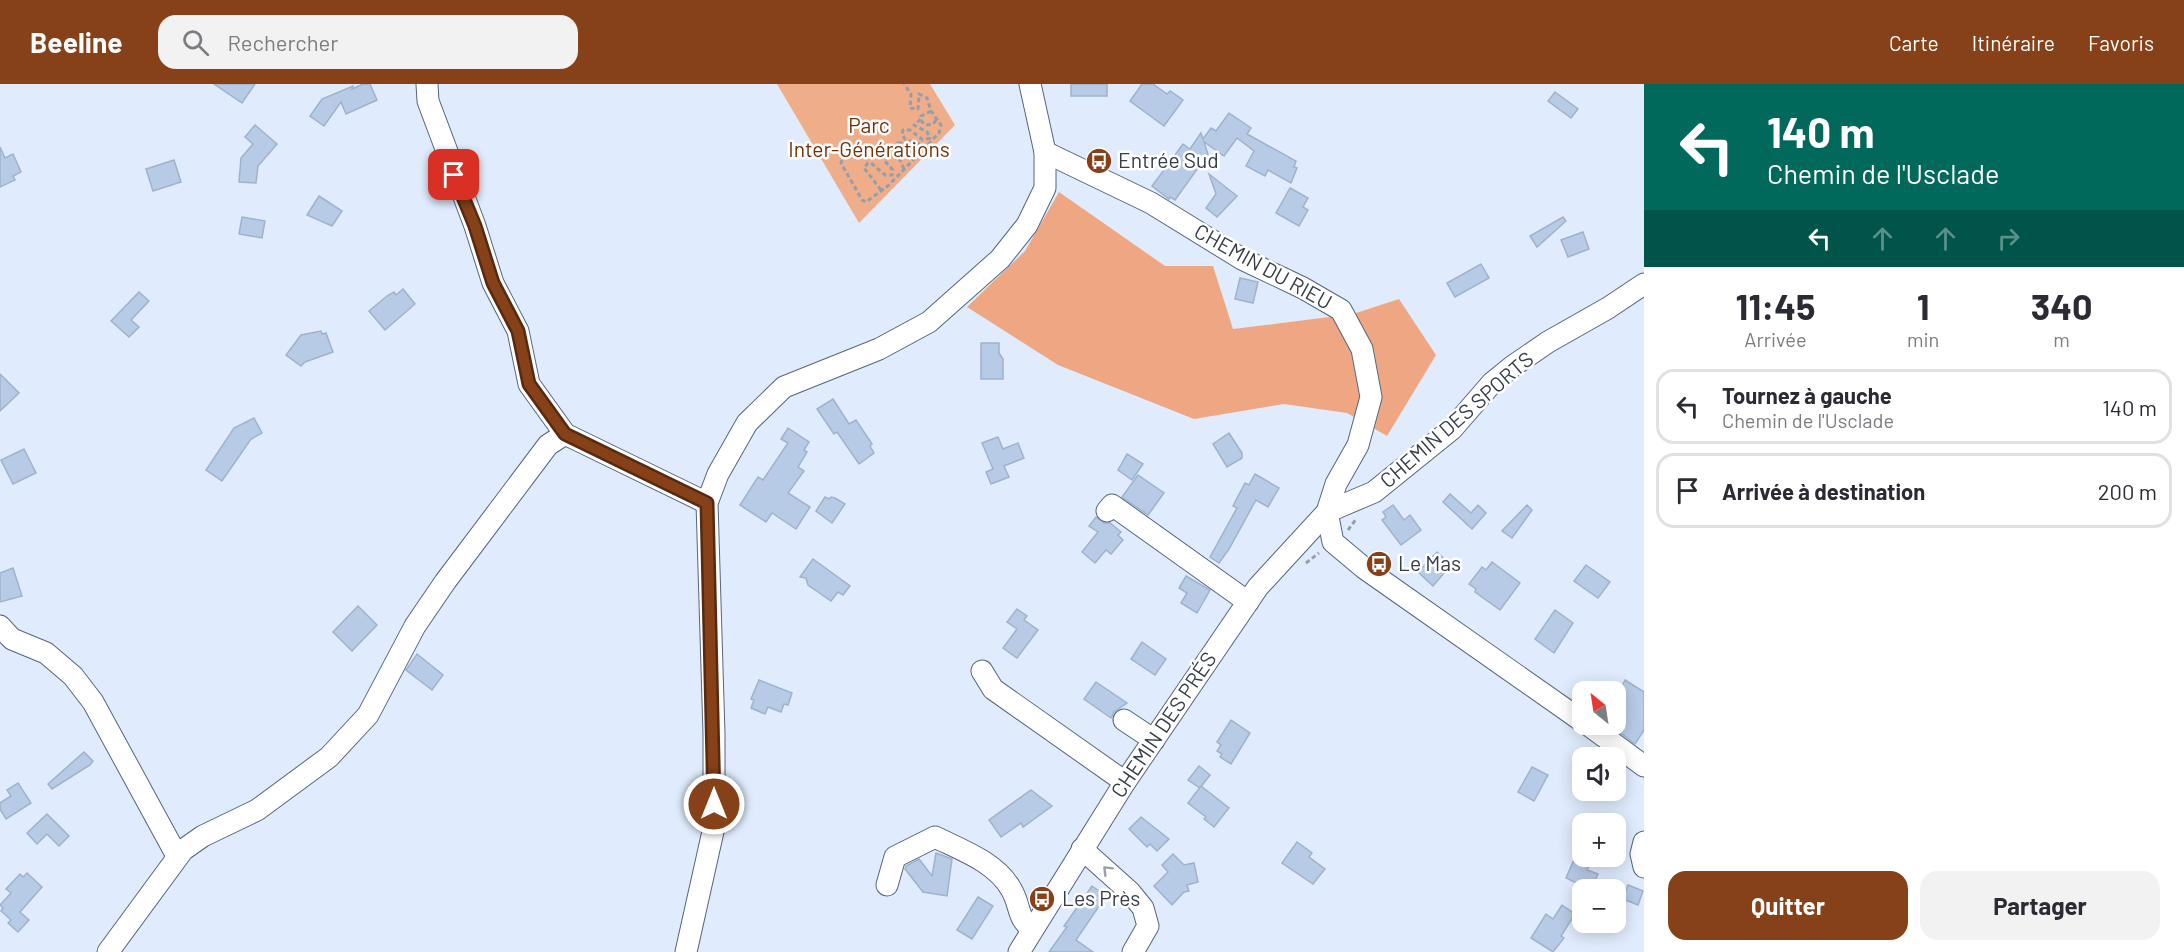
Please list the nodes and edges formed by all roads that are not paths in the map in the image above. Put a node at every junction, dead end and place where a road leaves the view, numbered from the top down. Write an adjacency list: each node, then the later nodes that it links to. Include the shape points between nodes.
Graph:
1 (428, 84): 5 (street, via 428,101 447,158 493,283 518,331 529,384)
2 (1029, 84): 3 (street)
3 (1045, 152): 6 (street, via 1045,188 1027,225 1000,259 929,322 879,350 784,387 747,423 718,474); 8 (street, CHEMIN DU RIEU, via 1150,203 1242,258 1341,310 1362,349 1371,397 1358,445 1336,484)
4 (1644, 284): 8 (street, CHEMIN DES SPORTS, via 1513,366 1492,383 1452,429 1374,492)
5 (565, 434): 6 (street); 20 (street, via 548,445 445,582 416,626 368,715 329,757 257,810 203,837)
6 (707, 503): 25 (street, via 714,827)
7 (1107, 511): 9 (street, via 1112,506)
8 (1327, 512): 9 (street, CHEMIN DES PRÉS); 12 (street, CHEMIN DU RIEU, via 1333,542 1364,568)
9 (1248, 602): 15 (street, CHEMIN DES PRÉS)
10 (0, 626): 20 (street, via 12,639 46,653 73,676 93,702)
11 (982, 671): 17 (street, via 993,690)
12 (1572, 715)
13 (1124, 720): 15 (street)
14 (1602, 735): 16 (street)
15 (1154, 740): 17 (street, CHEMIN DES PRÉS)
16 (1644, 766)
17 (1125, 782): 19 (street, CHEMIN DES PRÉS)
18 (1644, 842): 21 (street)
19 (1082, 849): 23 (street, CHEMIN DES PRÉS); 27 (street, one-way to 19, via 1148,926 1143,908)
20 (177, 856): 24 (street)
21 (1644, 867)
22 (888, 885): 23 (street, via 895,857 935,837 978,858 1004,879 1015,897 1022,922)
23 (1032, 929): 26 (street, CHEMIN DES PRÉS)
24 (108, 952)
25 (686, 952)
26 (1019, 952)
27 (1133, 952)

